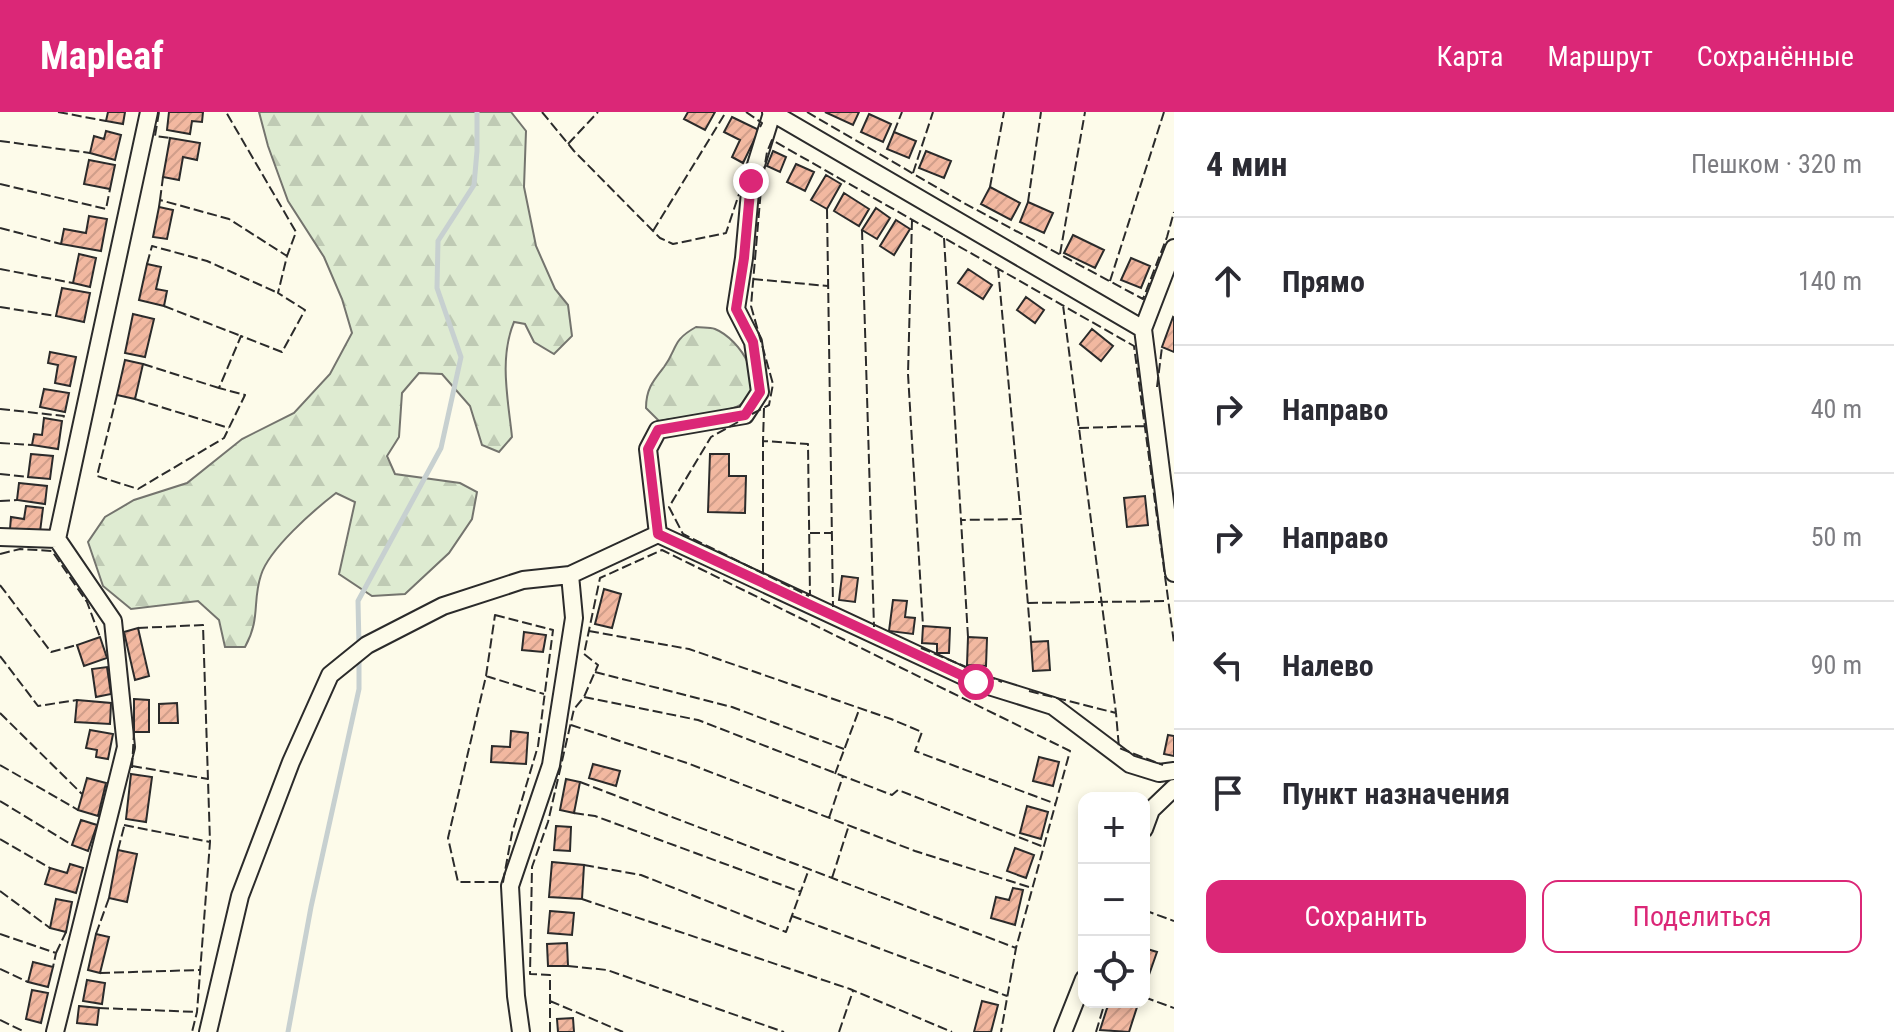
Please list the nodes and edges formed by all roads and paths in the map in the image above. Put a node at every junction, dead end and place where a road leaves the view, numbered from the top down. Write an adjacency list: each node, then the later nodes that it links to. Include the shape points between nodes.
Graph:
1 (149, 112): 7 (street)
2 (771, 112): 4 (street); 5 (street, via 751,181 736,309 753,342 760,392 745,415 658,430 648,449)
3 (1174, 248): 4 (street)
4 (1143, 329): 8 (street)
5 (658, 534): 9 (street); 10 (street, via 976,682 1053,706 1130,764 1159,773)
6 (0, 537): 7 (street)
7 (57, 539): 14 (street, via 113,621 126,747)
8 (1174, 573)
9 (570, 575): 15 (street, via 523,580 443,606 367,645 330,675 240,896); 16 (street, via 574,618 551,765 510,886)
10 (1174, 771)
11 (1174, 788): 12 (street)
12 (1150, 813)
13 (1078, 994): 17 (street)
14 (55, 1032)
15 (208, 1032)
16 (521, 1032)
17 (1063, 1032)

